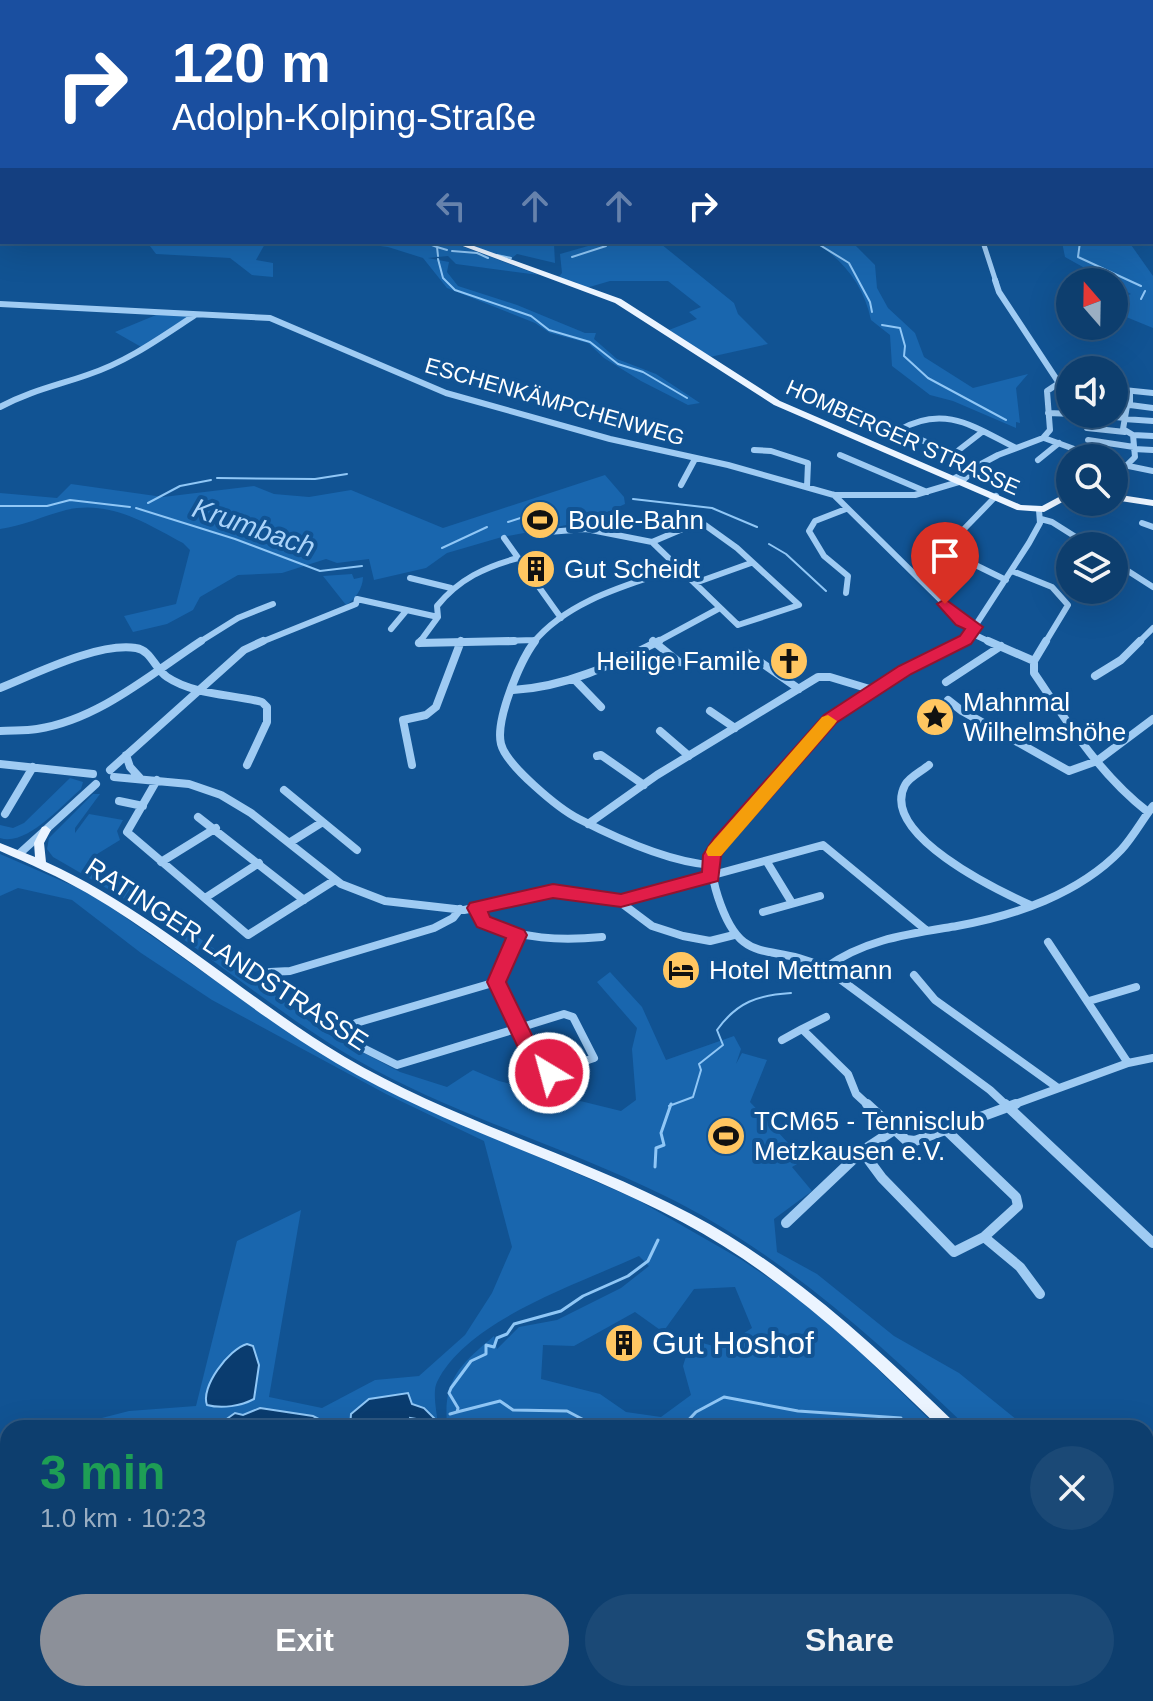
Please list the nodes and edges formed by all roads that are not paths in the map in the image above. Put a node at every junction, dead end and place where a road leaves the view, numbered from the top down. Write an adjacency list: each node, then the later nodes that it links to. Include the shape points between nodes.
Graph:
1 (461, 244): 37 (main road, HOMBERGER STRASSE, via 618,301 777,403)
2 (984, 244): 5 (street, via 999,292)
3 (0, 304): 4 (street, ESCHENKÄMPCHENWEG)
4 (196, 314): 10 (street, via 136,354 92,374 29,391); 32 (street, ESCHENKÄMPCHENWEG, via 276,320 446,393)
5 (1056, 378)
6 (1056, 385): 13 (street, via 1047,391)
7 (1130, 391): 8 (street); 9 (street)
8 (1153, 393)
9 (1129, 406): 11 (street); 12 (street)
10 (0, 407)
11 (1153, 408)
12 (1128, 409)
13 (1048, 413): 14 (street); 24 (street, via 1050,430)
14 (1056, 413)
15 (1128, 418): 17 (street)
16 (872, 421): 20 (street)
17 (1153, 421)
18 (1087, 428): 22 (street)
19 (1128, 428): 22 (street)
20 (899, 430): 21 (street, via 942,415); 21 (street, via 955,453)
21 (982, 432): 27 (street)
22 (1129, 433): 23 (street); 28 (street)
23 (1153, 436)
24 (1044, 438): 26 (street); 27 (street)
25 (1088, 440): 28 (street)
26 (1059, 443): 33 (street)
27 (1017, 448): 37 (street)
28 (1134, 448): 30 (street); 34 (street, via 1135,457)
29 (754, 450): 39 (street, via 808,463)
30 (1153, 450)
31 (840, 455): 40 (street)
32 (695, 459): 38 (street); 39 (street, ESCHENKÄMPCHENWEG)
33 (1038, 460)
34 (1128, 463)
35 (1128, 467): 36 (street)
36 (1153, 471)
37 (958, 480): 40 (street, ESCHENKÄMPCHENWEG); 42 (main road, HOMBERGER STRASSE)
38 (681, 485)
39 (807, 487): 41 (street, ESCHENKÄMPCHENWEG)
40 (927, 492): 41 (street, ESCHENKÄMPCHENWEG)
41 (834, 495): 46 (street)
42 (996, 496): 47 (main road, HOMBERGER STRASSE); 60 (street, via 965,528 951,553)
43 (1128, 499): 44 (main road)
44 (1153, 503)
45 (1056, 505): 47 (main road)
46 (846, 509): 64 (street, via 815,521 809,531 824,556 848,576); 72 (street)
47 (1041, 516): 50 (street); 57 (street)
48 (1142, 523): 49 (street)
49 (1153, 527)
50 (1067, 532)
51 (536, 533): 53 (street, via 586,529)
52 (504, 538): 54 (street)
53 (652, 542): 55 (street, via 702,525 723,535); 56 (street)
54 (518, 558): 63 (street, via 478,569); 69 (street)
55 (751, 563): 61 (street); 66 (street, via 799,605 745,625)
56 (678, 568): 61 (street); 69 (street)
57 (1012, 571): 60 (street); 78 (street, via 1047,584 1068,605)
58 (1128, 571): 62 (street)
59 (410, 578): 63 (street)
60 (1006, 580): 72 (street)
61 (695, 583): 66 (street)
62 (1153, 587)
63 (451, 588): 68 (street, via 437,606)
64 (846, 593)
65 (273, 604): 80 (street, via 226,623)
66 (718, 609): 75 (street)
67 (406, 611): 68 (street); 71 (street); 88 (street, via 357,599 356,604 252,645)
68 (438, 617): 74 (street, via 419,643)
69 (561, 618): 73 (street)
70 (1153, 628): 81 (street, via 1121,660)
71 (391, 629)
72 (973, 630): 76 (street); 87 (street, via 957,646)
73 (535, 640): 74 (street); 86 (street, via 522,659)
74 (461, 641): 102 (street, via 436,707 403,720)
75 (653, 641): 79 (street); 82 (street)
76 (1001, 646): 78 (street); 83 (street)
77 (746, 652): 85 (street)
78 (1034, 661): 99 (street, via 1034,673)
79 (687, 663)
80 (157, 668): 84 (street, via 145,651 130,647); 88 (street); 94 (street, via 75,719 42,729)
81 (1095, 676)
82 (575, 680): 86 (street); 90 (street)
83 (946, 682)
84 (0, 688)
85 (799, 689): 87 (street, via 823,676); 93 (street)
86 (513, 690): 118 (street, via 499,723 504,756)
87 (873, 690): 131 (street, via 822,727 721,842)
88 (197, 691): 96 (street); 101 (street, via 254,699 267,707 267,722)
89 (948, 700): 99 (street, via 1069,771)
90 (601, 707)
91 (710, 711): 93 (street)
92 (1153, 719): 99 (street)
93 (735, 728): 98 (street)
94 (0, 731)
95 (660, 731): 98 (street)
96 (126, 755): 106 (street); 107 (street)
97 (597, 756): 110 (street)
98 (689, 756): 110 (street)
99 (1097, 761): 114 (street, via 1127,796)
100 (0, 764): 104 (street)
101 (247, 765)
102 (412, 765)
103 (929, 765): 139 (street, via 912,775 900,796 909,823 958,869)
104 (33, 767): 105 (street); 115 (street)
105 (93, 774): 106 (street); 109 (street)
106 (112, 774): 107 (street); 109 (street, via 107,783)
107 (141, 779): 108 (street)
108 (157, 780): 113 (street); 122 (street, via 221,795)
109 (96, 784): 120 (street)
110 (644, 785): 118 (street)
111 (284, 790): 117 (street)
112 (119, 801): 113 (street)
113 (143, 806): 127 (street, via 127,832)
114 (1150, 809): 139 (street, via 1108,862)
115 (5, 814)
116 (198, 817): 119 (street)
117 (321, 823): 122 (street); 125 (street)
118 (588, 824): 131 (street, via 686,863)
119 (216, 828): 123 (street); 129 (street)
120 (46, 830): 126 (street); 130 (main road, via 39,843)
121 (180, 837): 123 (street)
122 (289, 843): 133 (street)
123 (188, 845): 127 (street)
124 (0, 847): 126 (main road, RATINGER LANDSTRASSE)
125 (357, 850)
126 (19, 854): 130 (main road, RATINGER LANDSTRASSE)
127 (161, 862): 135 (street)
128 (767, 862): 132 (street); 138 (street); 143 (street, via 823,845)
129 (259, 863): 135 (street); 136 (street)
130 (41, 864): 169 (main road, RATINGER LANDSTRASSE, via 144,922 346,1063 444,1112 645,1197 741,1250 871,1351)
131 (711, 865): 132 (street)
132 (711, 876): 137 (street); 145 (street)
133 (335, 880): 136 (street); 141 (street, via 385,901)
134 (820, 896): 138 (street)
135 (205, 898): 136 (street, via 248,935)
136 (304, 900)
137 (621, 900): 140 (street, via 553,891); 145 (street, via 658,929 699,940)
138 (792, 903): 142 (street)
139 (1030, 905): 143 (street, via 979,922)
140 (476, 908): 141 (street); 144 (street, via 483,922)
141 (460, 909): 149 (street, via 434,928 290,971)
142 (763, 912)
143 (926, 930): 148 (street, via 862,945)
144 (517, 935): 146 (street, via 552,941); 151 (street)
145 (734, 935): 148 (street, via 753,948 796,954)
146 (602, 937)
147 (1048, 942): 153 (street)
148 (825, 968): 161 (street)
149 (270, 972)
150 (914, 975): 160 (street, via 935,1000)
151 (496, 982): 155 (street); 155 (street, via 356,1023 351,1028 357,1045 397,1065)
152 (1136, 987): 153 (street)
153 (1089, 1001): 159 (street)
154 (826, 1017): 156 (street)
155 (519, 1028): 155 (street, via 541,1072 594,1058 568,1014)
156 (802, 1029): 157 (street); 163 (street)
157 (782, 1040)
158 (1153, 1058): 159 (street)
159 (1128, 1063): 160 (street)
160 (1058, 1088): 161 (street)
161 (1008, 1106): 162 (street); 167 (street)
162 (945, 1129): 163 (street, via 915,1141); 166 (street, via 1016,1197 1018,1206)
163 (894, 1130): 164 (street)
164 (862, 1151): 165 (street); 166 (street, via 871,1167 954,1252)
165 (786, 1223)
166 (984, 1237): 168 (street, via 1020,1267)
167 (1153, 1243)
168 (1040, 1294)
169 (942, 1420)

